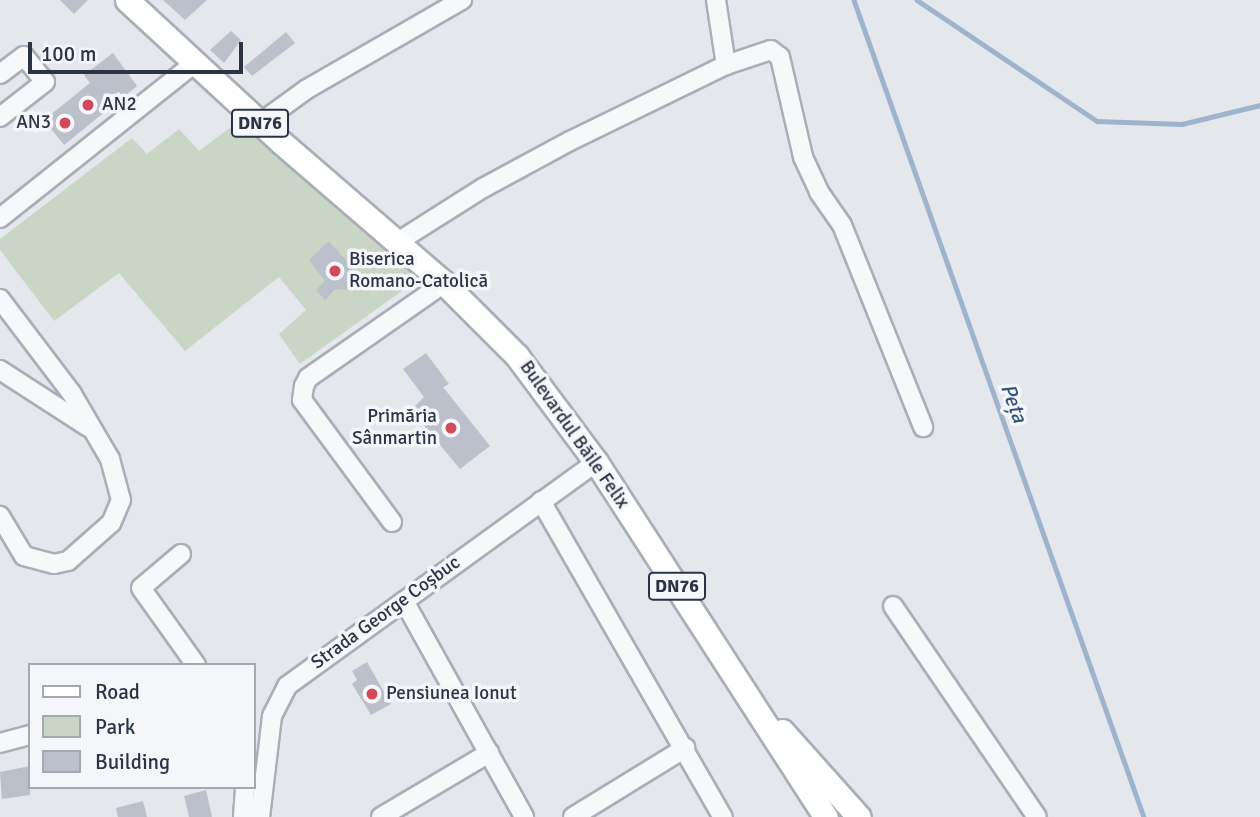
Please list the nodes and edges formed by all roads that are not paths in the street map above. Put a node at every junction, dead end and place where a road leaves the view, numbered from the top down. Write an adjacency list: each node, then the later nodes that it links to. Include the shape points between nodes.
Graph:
1 (127, 0): 4 (main road, Bulevardul Băile Felix / DN76)
2 (462, 0): 8 (street, via 307,89)
3 (716, 0): 5 (street)
4 (195, 62): 8 (main road, Bulevardul Băile Felix / DN76); 9 (street)
5 (726, 65): 10 (street, via 559,147); 14 (street, via 763,50 780,57 803,157 819,192 842,225)
6 (0, 74): 7 (street, via 24,56 45,82)
7 (0, 117)
8 (260, 123): 10 (main road, Bulevardul Băile Felix / DN76)
9 (0, 218)
10 (397, 243): 11 (main road, Bulevardul Băile Felix / DN76)
11 (444, 283): 16 (main road, Bulevardul Băile Felix / DN76, via 517,356); 19 (street, via 308,378 304,386 302,400)
12 (0, 299): 15 (street, via 72,394)
13 (0, 370): 15 (street)
14 (923, 427)
15 (93, 430): 18 (street, via 119,481 121,500 111,523 68,561 43,565 24,556)
16 (596, 462): 17 (street, Strada George Coșbuc); 24 (main road, Bulevardul Băile Felix / DN76)
17 (541, 501): 21 (street, Strada George Coșbuc); 27 (street)
18 (0, 516)
19 (392, 522)
20 (181, 554): 23 (street, via 141,588)
21 (404, 601): 28 (street); 31 (street, Strada George Coșbuc, via 287,686 272,716)
22 (893, 606): 38 (street)
23 (195, 663)
24 (759, 709): 36 (main road, Bulevardul Băile Felix / DN76); 37 (main road, via 804,751)
25 (28, 736): 26 (street)
26 (0, 743)
27 (685, 748): 34 (street); 35 (street)
28 (489, 753): 32 (street); 33 (street)
29 (245, 789): 30 (street)
30 (243, 817)
31 (260, 817)
32 (381, 817)
33 (524, 817)
34 (573, 817)
35 (723, 817)
36 (825, 817)
37 (859, 817)
38 (1037, 817)

